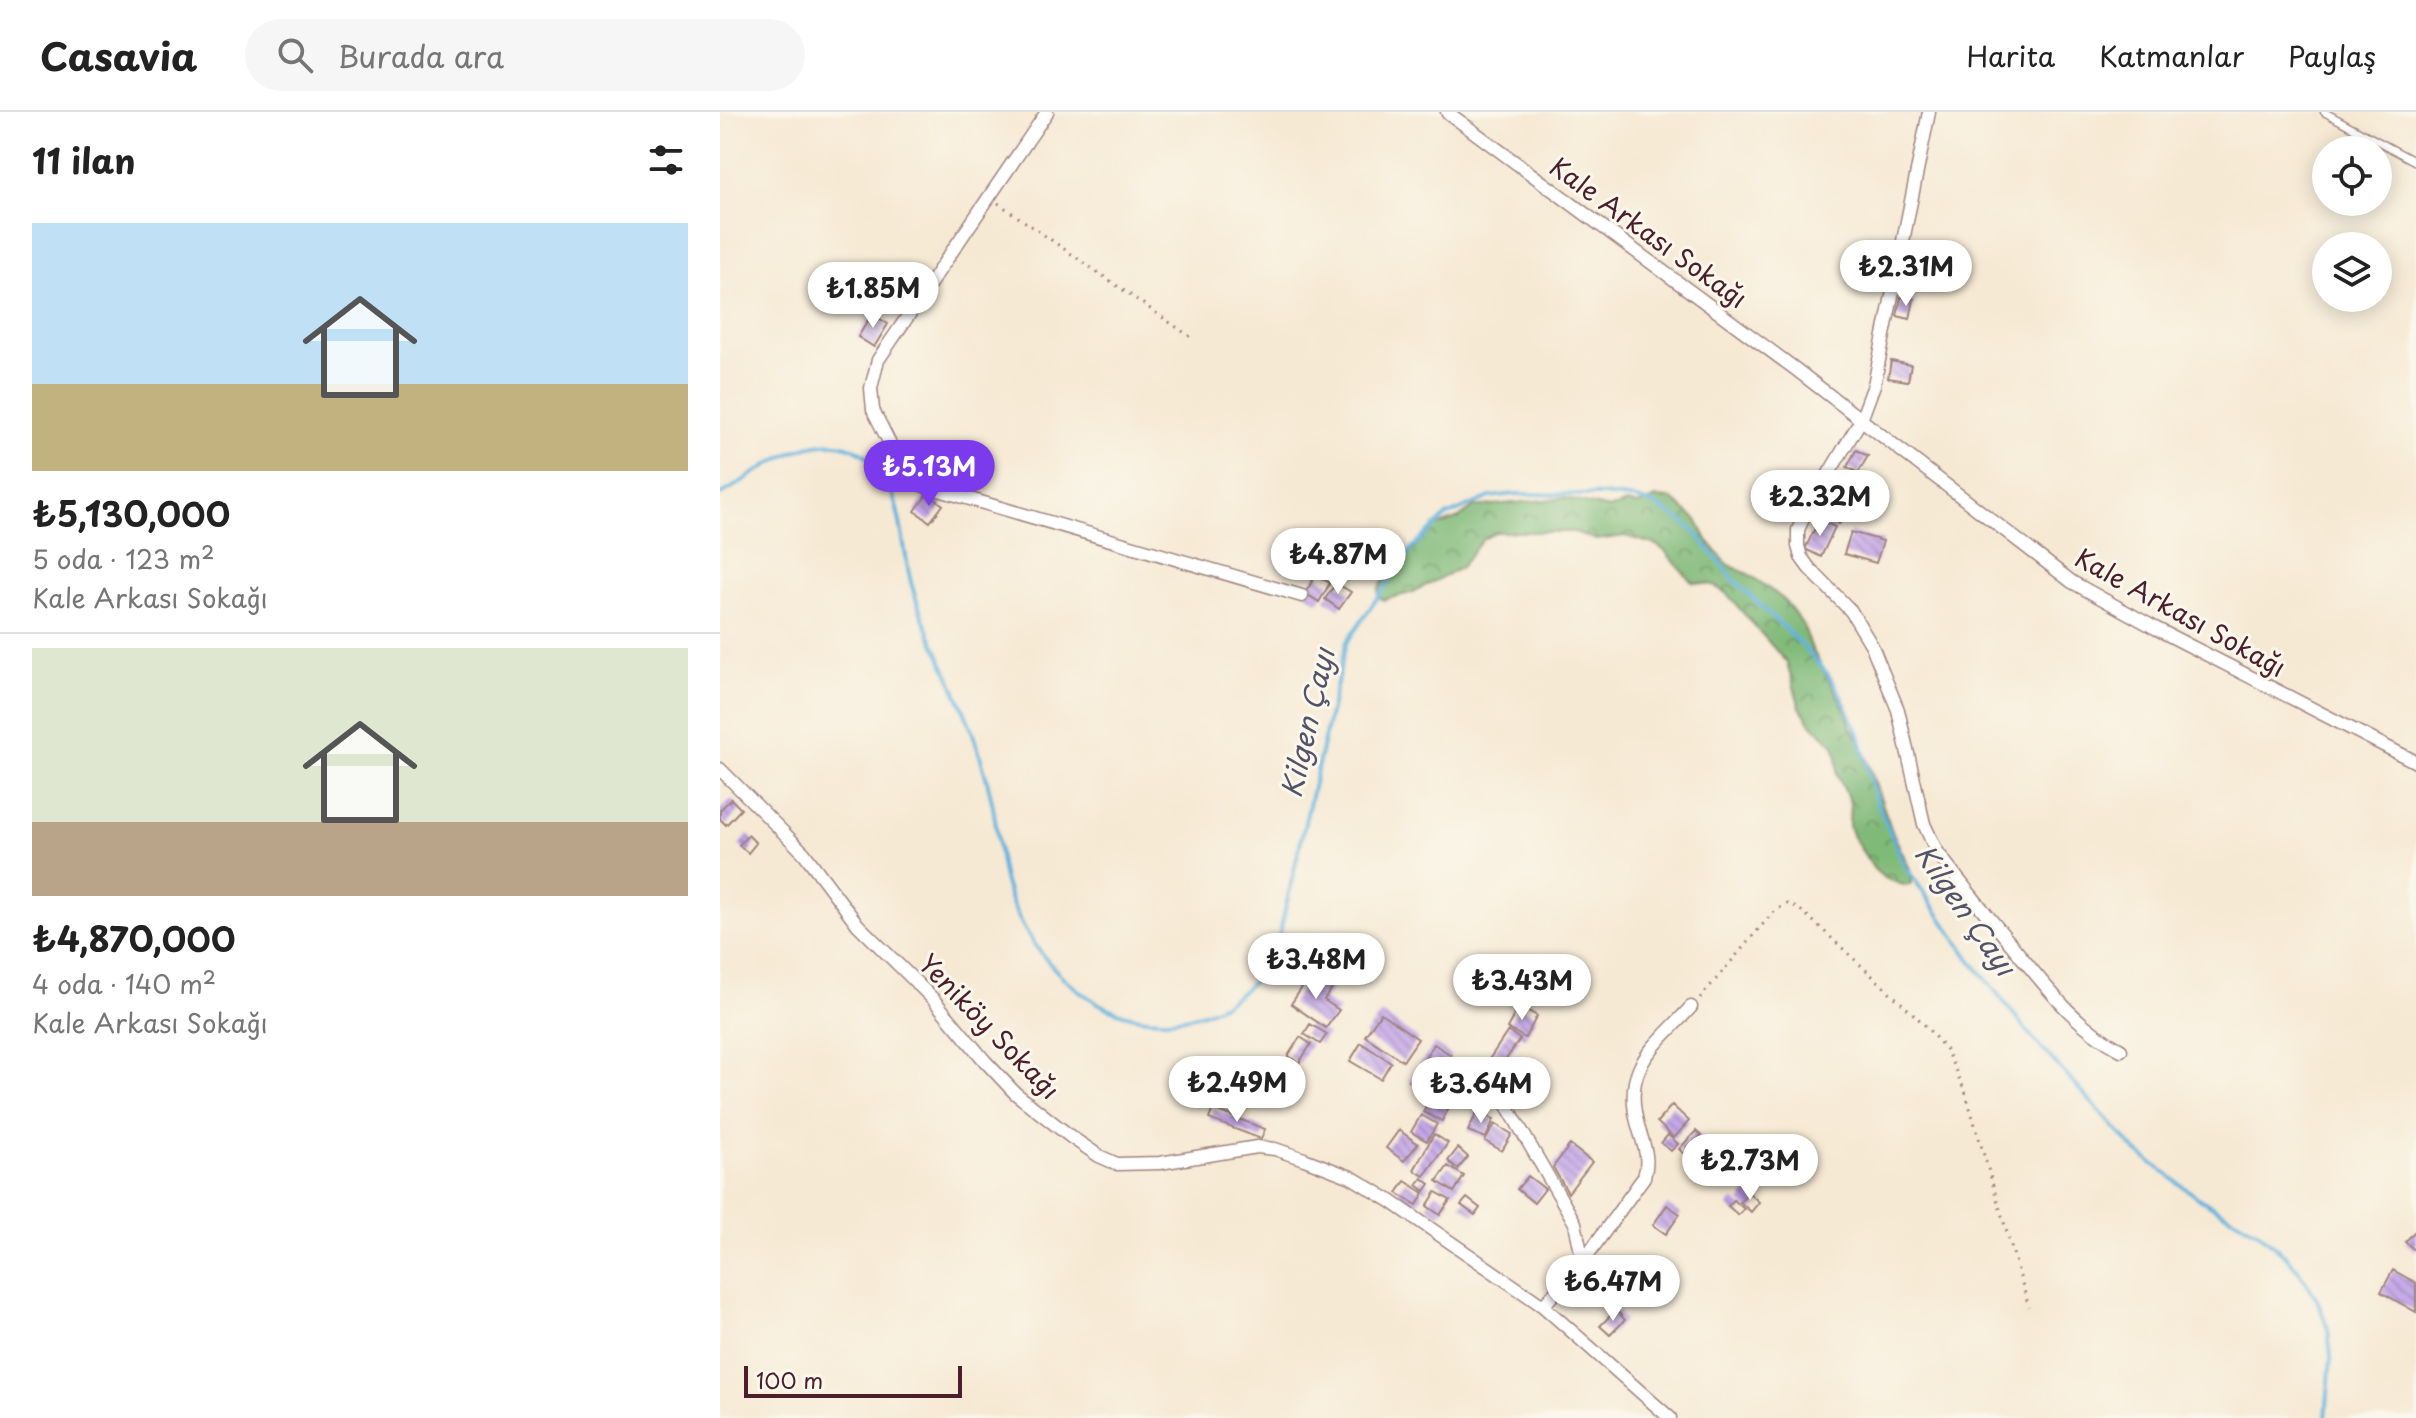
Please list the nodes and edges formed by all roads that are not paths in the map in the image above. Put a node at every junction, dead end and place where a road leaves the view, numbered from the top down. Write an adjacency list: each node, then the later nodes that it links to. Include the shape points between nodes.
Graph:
1 (1047, 112): 7 (street, via 875,366 873,410 905,474 922,485)
2 (1447, 112): 6 (street, Kale Arkası Sokağı)
3 (1929, 112): 6 (street, via 1880,363)
4 (2324, 112): 5 (lane)
5 (2416, 162)
6 (1861, 420): 8 (street, Kale Arkası Sokağı, via 2072,582); 11 (street, via 1798,530 1801,557 1851,611 1872,646 1898,710 1924,824 1936,850 2056,999 2078,1022)
7 (1302, 596)
8 (2416, 762)
9 (720, 769): 14 (street, Yeniköy Sokağı, via 804,853 858,925 1015,1093 1099,1156 1117,1164 1160,1163 1257,1147 1275,1149 1351,1177)
10 (1691, 1007): 13 (street, via 1638,1068 1633,1104 1648,1166 1638,1188)
11 (2121, 1050)
12 (1498, 1090): 13 (street, via 1571,1215)
13 (1583, 1262): 14 (street)
14 (1543, 1306): 15 (street, Yeniköy Sokağı)
15 (1670, 1418)

